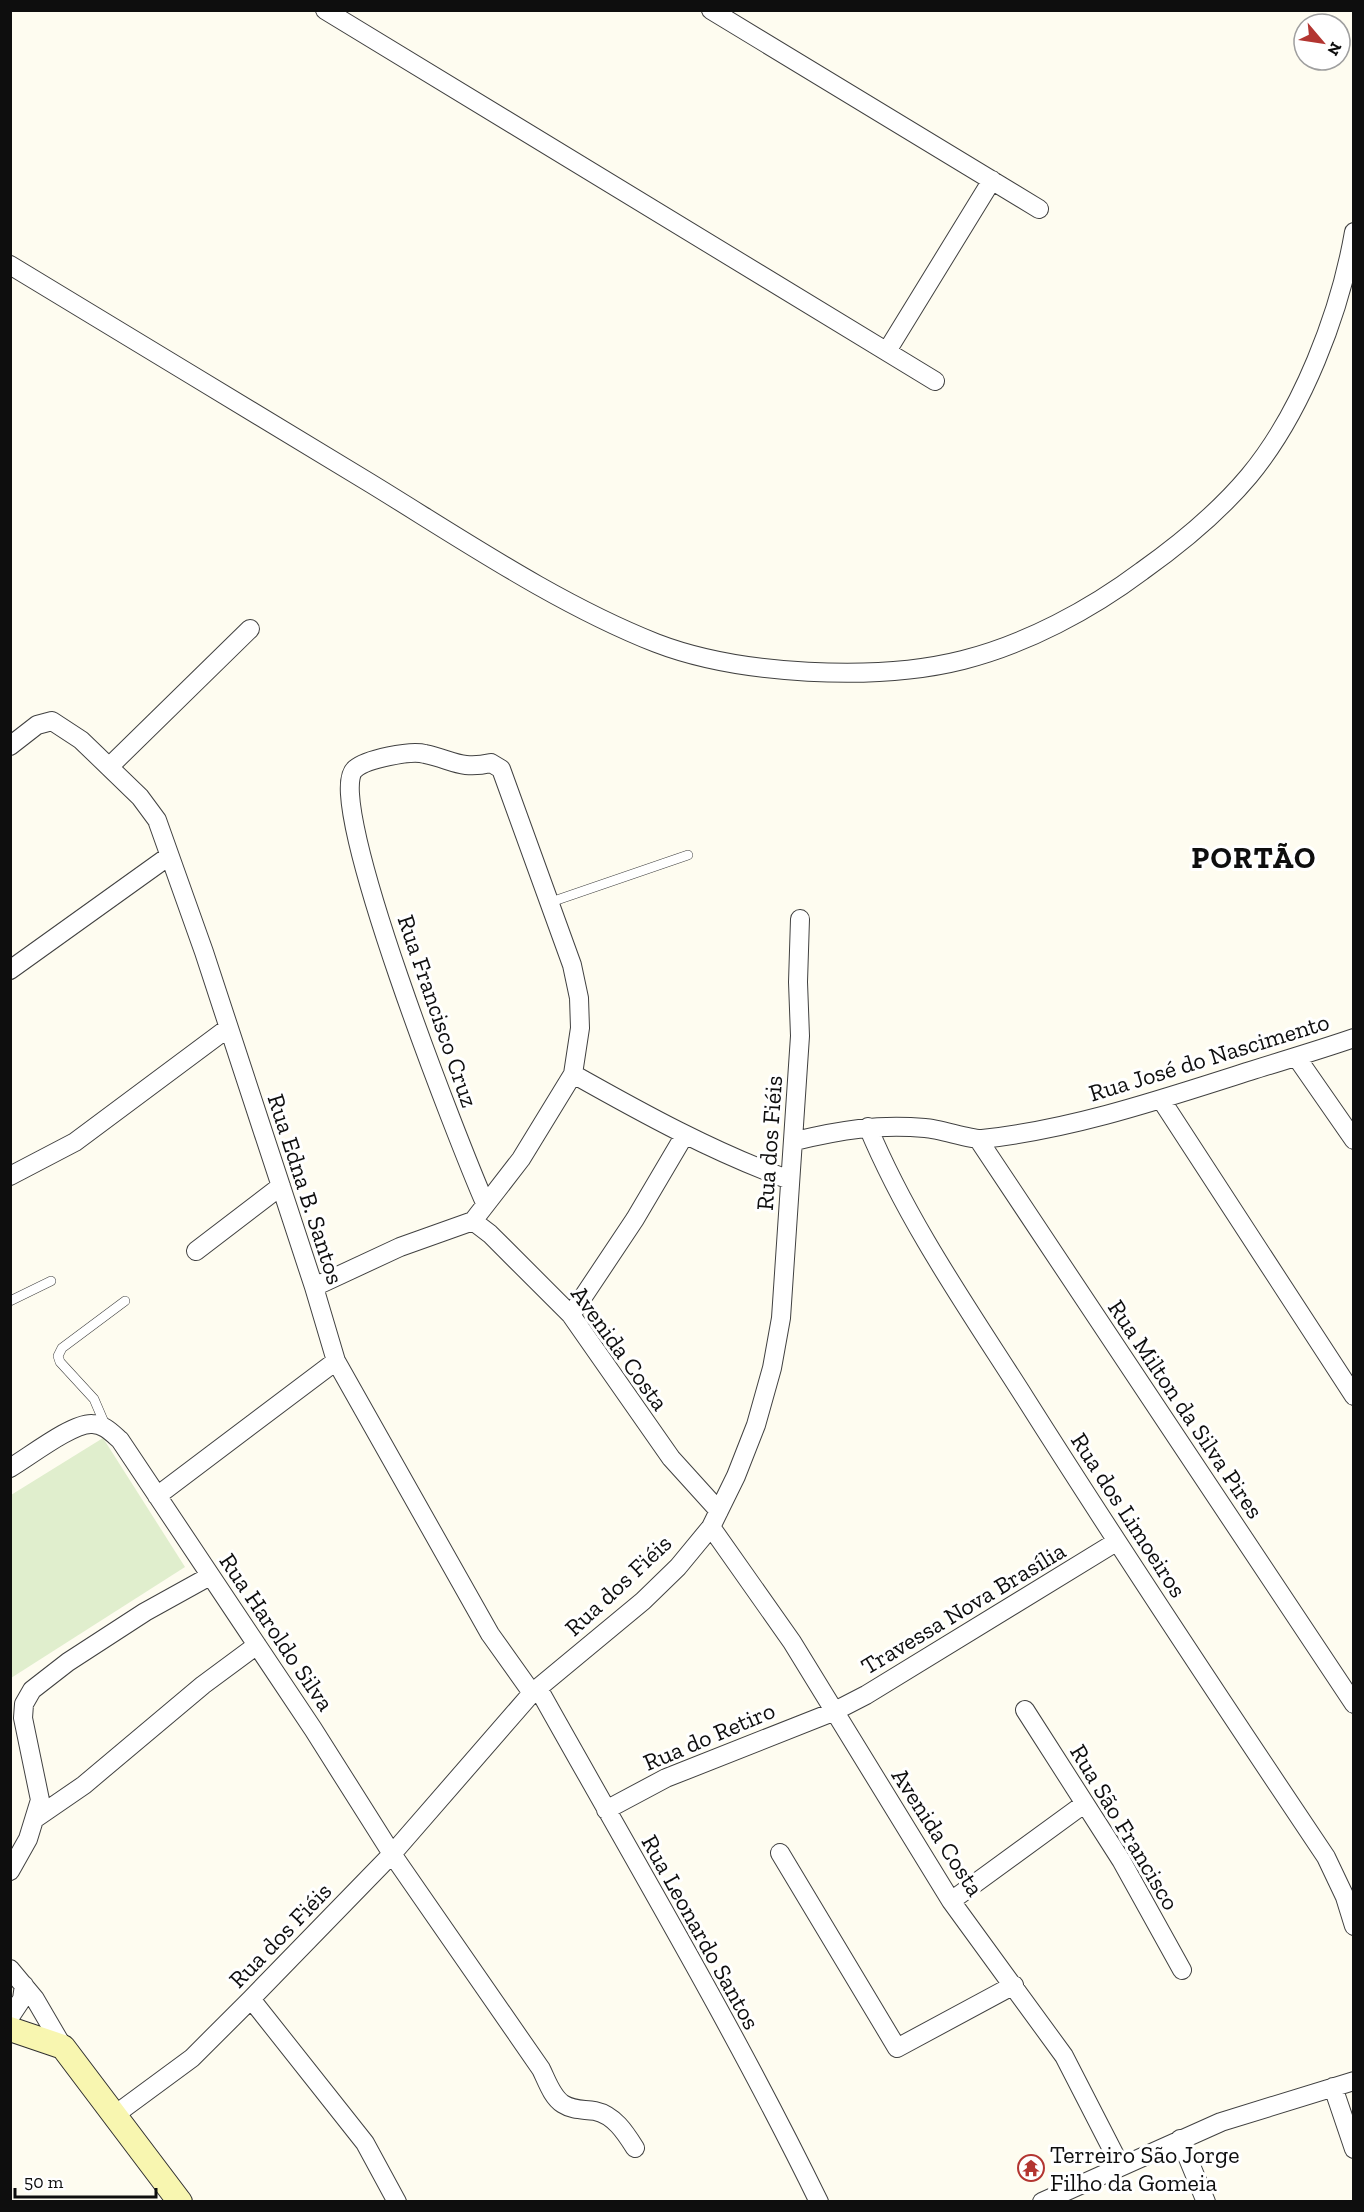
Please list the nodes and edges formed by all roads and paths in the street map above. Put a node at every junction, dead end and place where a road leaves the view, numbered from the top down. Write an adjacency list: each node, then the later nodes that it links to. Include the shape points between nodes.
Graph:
1 (325, 10): 7 (street)
2 (711, 10): 3 (street)
3 (992, 180): 4 (street); 7 (street)
4 (1039, 209)
5 (1353, 232): 6 (street, via 1346,273 1316,362 1287,417 1249,476 1184,541 1104,599 1022,639 963,660 891,672 785,670 723,661 658,644 504,564)
6 (10, 265)
7 (887, 351): 8 (street)
8 (935, 381)
9 (250, 629): 11 (street)
10 (10, 746): 11 (street, Rua Edna B. Santos, via 37,724 52,721 66,728)
11 (109, 767): 13 (street, Rua Edna B. Santos, via 157,820)
12 (688, 855): 14 (lane)
13 (169, 856): 16 (street); 17 (street, Rua Edna B. Santos)
14 (551, 902): 20 (street, via 579,999 580,1028); 30 (street, Rua Francisco Cruz, via 501,769 491,763 466,767 414,752 373,761 351,773 348,783 354,832 429,1064)
15 (800, 919): 26 (street, Rua dos Fiéis)
16 (10, 970)
17 (228, 1028): 27 (street, via 75,1142); 29 (street, Rua Edna B. Santos)
18 (1353, 1039): 19 (street, Rua José do Nascimento)
19 (1297, 1058): 21 (street, Rua José do Nascimento); 25 (street)
20 (573, 1074): 23 (street); 30 (street, via 521,1159)
21 (1162, 1101): 24 (street, Rua José do Nascimento, via 1025,1133); 39 (street)
22 (868, 1127): 24 (street, Rua José do Nascimento, via 941,1130); 26 (street, Rua José do Nascimento); 44 (street, Rua dos Limoeiros, via 889,1178 910,1215)
23 (684, 1136): 28 (street); 37 (street)
24 (978, 1139): 48 (street, Rua Milton da Silva Pires)
25 (1353, 1140)
26 (795, 1141): 28 (street, Rua dos Fiéis)
27 (10, 1176)
28 (790, 1180): 43 (street, Rua dos Fiéis, via 781,1318 772,1368 756,1425)
29 (280, 1186): 32 (street); 34 (street, Rua Edna B. Santos)
30 (485, 1203): 31 (street)
31 (473, 1221): 34 (street, via 400,1247); 37 (street, Avenida Costa)
32 (196, 1251)
33 (51, 1281): 35 (lane)
34 (314, 1287): 38 (street, Rua Edna B. Santos)
35 (10, 1301)
36 (124, 1301): 40 (lane, via 62,1348 58,1356 94,1399)
37 (571, 1316): 43 (street, Avenida Costa)
38 (336, 1361): 42 (street); 47 (street, Rua Edna B. Santos, via 490,1634)
39 (1353, 1396)
40 (106, 1427): 41 (street, via 76,1427); 42 (street, Rua Haroldo Silva, via 120,1440)
41 (10, 1468)
42 (157, 1496): 45 (street, Rua Haroldo Silva)
43 (715, 1519): 47 (street, Rua dos Fiéis, via 678,1567 643,1601); 50 (street, Avenida Costa)
44 (1116, 1542): 50 (street, Travessa Nova Brasília); 58 (street, Rua dos Limoeiros, via 1326,1857 1345,1897)
45 (210, 1576): 46 (street, Rua Haroldo Silva); 53 (street, via 114,1631 32,1689 24,1704 23,1718 40,1800)
46 (257, 1645): 53 (street, via 203,1684 84,1785); 55 (street, Rua Haroldo Silva)
47 (535, 1691): 52 (street, Rua Leonardo Santos); 55 (street, Rua dos Fiéis)
48 (1353, 1704)
49 (1025, 1710): 51 (street, Rua São Francisco)
50 (833, 1712): 52 (street, Rua do Retiro, via 696,1765); 57 (street, Avenida Costa)
51 (1084, 1804): 57 (street); 60 (street, Rua São Francisco, via 1122,1860)
52 (606, 1810): 76 (street, Rua Leonardo Santos)
53 (36, 1818): 56 (street)
54 (780, 1853): 62 (street, via 897,2048)
55 (392, 1854): 63 (street, Rua dos Fiéis); 71 (street, Rua Haroldo Silva, via 562,2103 574,2109 597,2111 612,2119)
56 (10, 1871)
57 (951, 1901): 62 (street, Avenida Costa)
58 (1353, 1926)
59 (10, 1969): 61 (street)
60 (1182, 1970)
61 (24, 1985): 64 (street, via 22,1999); 66 (street)
62 (1014, 1985): 73 (street, Avenida Costa, via 1064,2056)
63 (251, 1999): 69 (street, Rua dos Fiéis, via 192,2058); 75 (street, via 365,2143)
64 (10, 2017)
65 (10, 2029): 66 (street)
66 (63, 2047): 69 (street)
67 (1353, 2081): 68 (street)
68 (1333, 2087): 70 (street, via 1264,2107); 72 (street)
69 (116, 2114): 74 (street)
70 (1180, 2139): 73 (street); 78 (street)
71 (635, 2148)
72 (1353, 2148)
73 (1119, 2166): 77 (street)
74 (180, 2202)
75 (397, 2202)
76 (819, 2202)
77 (1042, 2202)
78 (1206, 2202)

